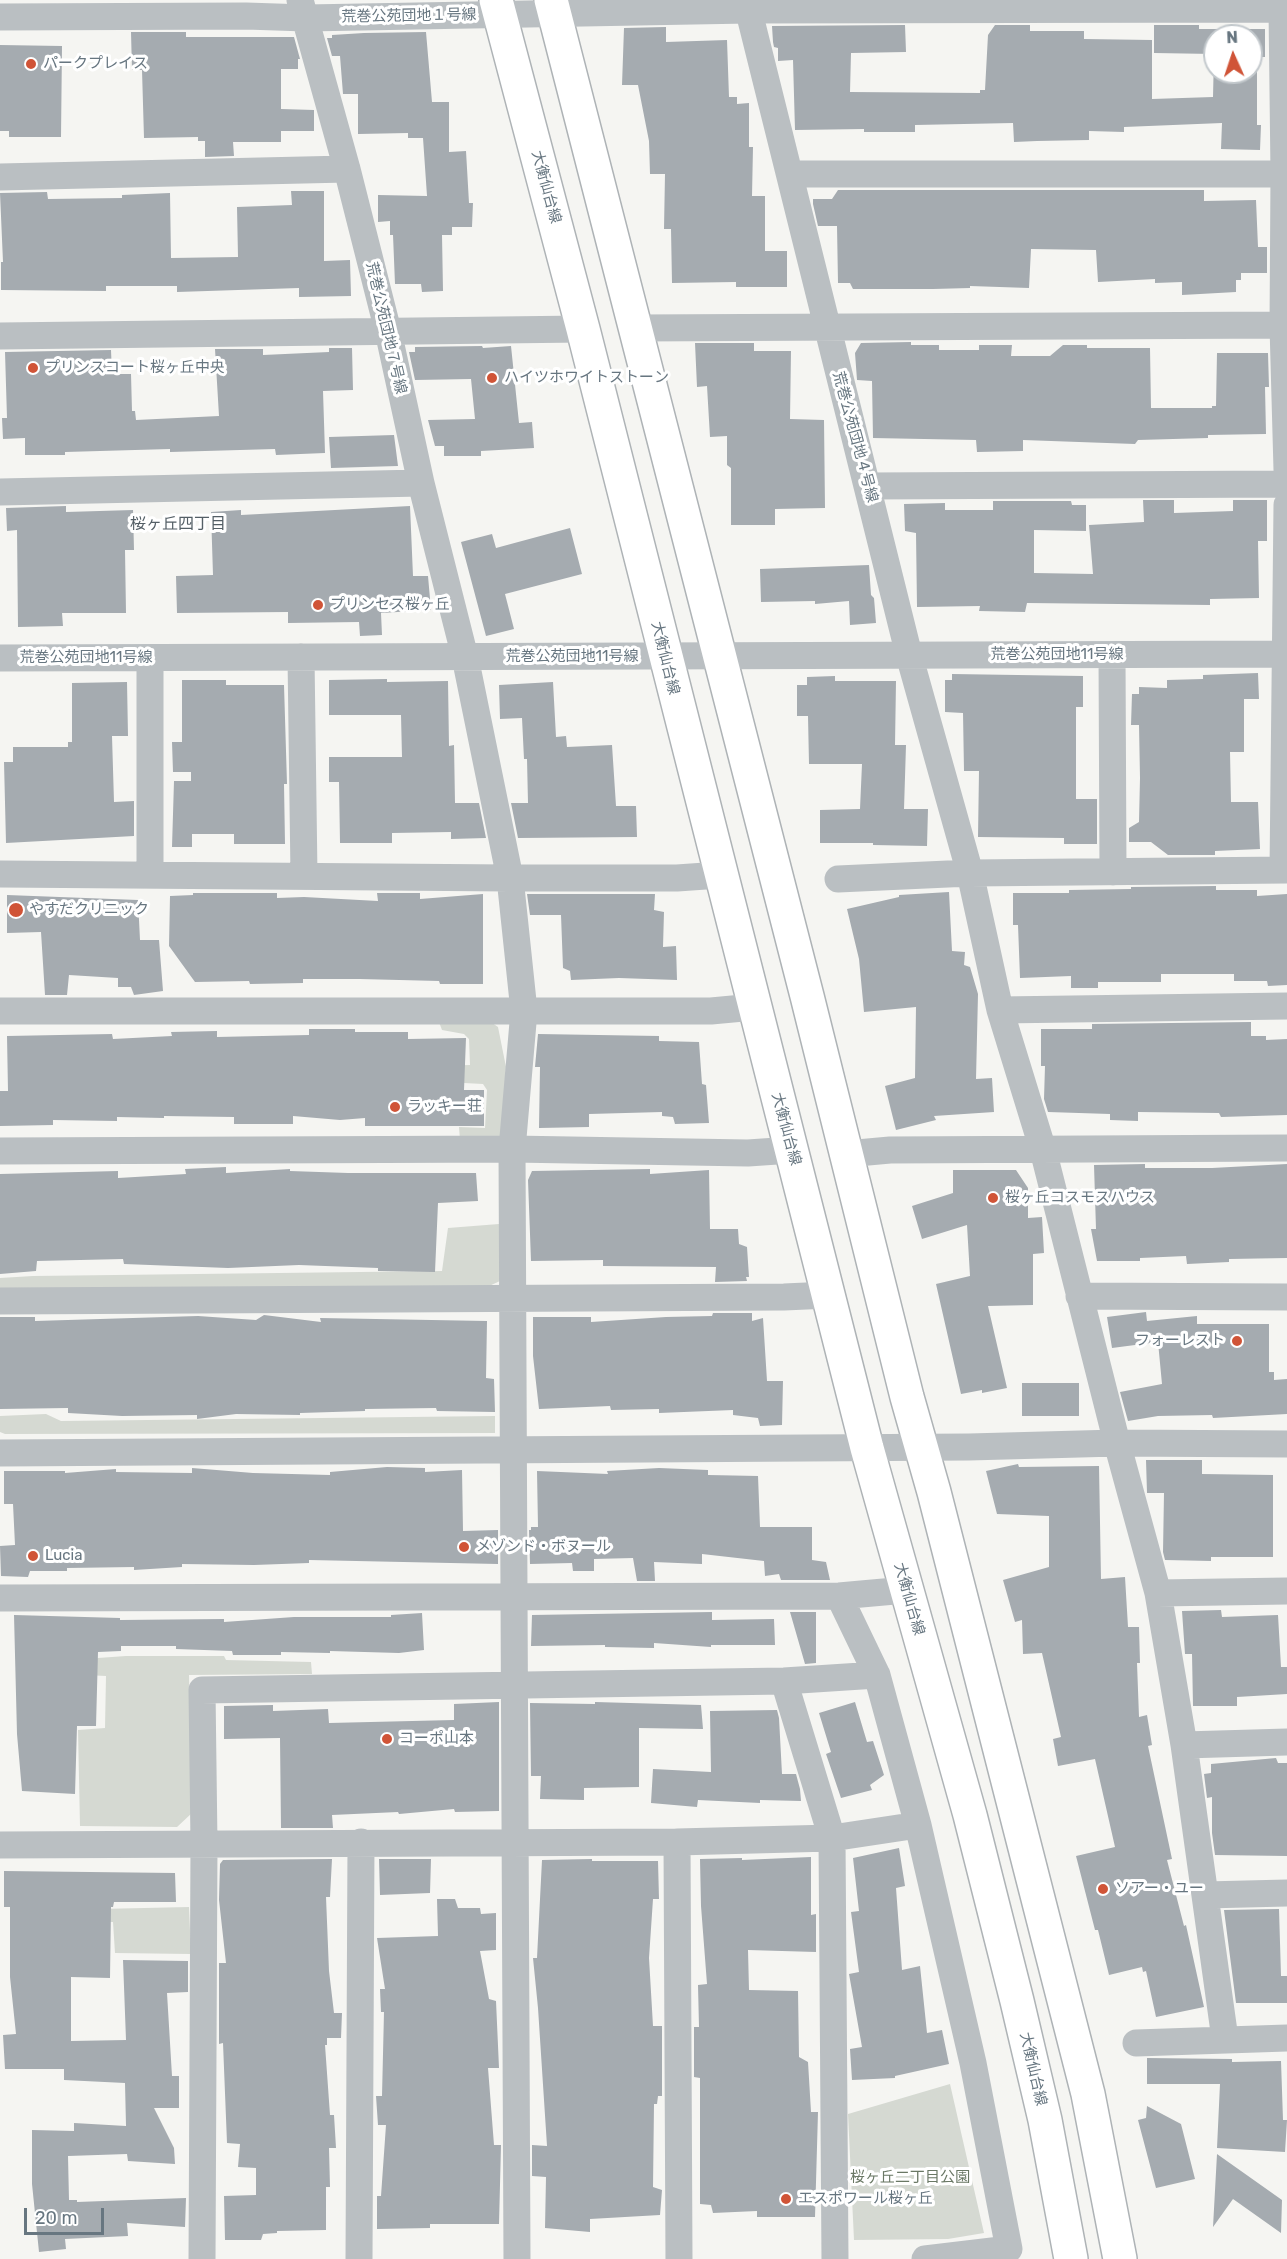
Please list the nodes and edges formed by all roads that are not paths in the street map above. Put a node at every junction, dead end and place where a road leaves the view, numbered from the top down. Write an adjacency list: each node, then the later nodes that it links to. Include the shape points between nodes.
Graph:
1 (747, 5): 2 (street, 荒巻公苑団地１号線); 3 (street, 荒巻公苑団地１号線); 8 (street, 荒巻公苑団地４号線)
2 (553, 6): 4 (street, 荒巻公苑団地１号線); 13 (main road)
3 (1285, 6): 9 (street)
4 (497, 7): 5 (street, 荒巻公苑団地１号線); 14 (main road, 大衡仙台線)
5 (303, 9): 6 (street, 荒巻公苑団地１号線, via 246,16); 7 (street, 荒巻公苑団地７号線)
6 (0, 17)
7 (347, 169): 10 (street); 15 (street, 荒巻公苑団地７号線)
8 (790, 174): 9 (street); 12 (street, 荒巻公苑団地４号線)
9 (1286, 174): 11 (street)
10 (0, 177)
11 (1285, 326): 12 (street); 17 (street)
12 (826, 327): 13 (street); 20 (street, 荒巻公苑団地４号線)
13 (636, 328): 29 (main road)
14 (583, 329): 15 (street); 28 (main road, 大衡仙台線)
15 (388, 331): 16 (street); 18 (street, 荒巻公苑団地７号線)
16 (0, 336)
17 (1287, 470)
18 (420, 483): 21 (street); 27 (street, 荒巻公苑団地７号線)
19 (1287, 484): 20 (street)
20 (868, 486): 24 (street, 荒巻公苑団地４号線)
21 (0, 492)
22 (1287, 505): 23 (street)
23 (1285, 654): 25 (street, 荒巻公苑団地11号線); 32 (street)
24 (909, 655): 25 (street, 荒巻公苑団地11号線); 29 (street, 荒巻公苑団地11号線); 34 (street, 荒巻公苑団地４号線)
25 (1112, 655): 33 (street)
26 (301, 657): 27 (street, 荒巻公苑団地11号線); 31 (street, 荒巻公苑団地11号線); 38 (street)
27 (465, 657): 28 (street, 荒巻公苑団地11号線); 39 (street, 荒巻公苑団地７号線)
28 (664, 657): 29 (street, 荒巻公苑団地11号線); 37 (main road, 大衡仙台線)
29 (720, 657): 51 (main road)
30 (0, 658): 31 (street, 荒巻公苑団地11号線)
31 (150, 658): 36 (street)
32 (1285, 870): 33 (street)
33 (1113, 872): 34 (street)
34 (970, 873): 40 (street); 43 (street, 荒巻公苑団地４号線)
35 (0, 874): 36 (street)
36 (150, 875): 38 (street)
37 (720, 875): 39 (street); 41 (main road, 大衡仙台線)
38 (304, 876): 39 (street)
39 (510, 878): 45 (street, 荒巻公苑団地７号線)
40 (838, 879)
41 (754, 1006): 45 (street, via 711,1011); 48 (main road, 大衡仙台線)
42 (1287, 1006): 43 (street)
43 (1000, 1010): 49 (street, 荒巻公苑団地４号線)
44 (0, 1011): 45 (street)
45 (524, 1011): 47 (street, 荒巻公苑団地７号線)
46 (1287, 1148): 49 (street)
47 (512, 1149): 48 (street, via 748,1153); 50 (street); 55 (street, 荒巻公苑団地７号線)
48 (792, 1150): 52 (main road, 大衡仙台線)
49 (1043, 1150): 51 (street, via 890,1150); 53 (street, 荒巻公苑団地４号線)
50 (0, 1151)
51 (846, 1154): 60 (main road)
52 (829, 1295): 55 (street); 59 (main road, 大衡仙台線)
53 (1079, 1296): 54 (street); 57 (street, 荒巻公苑団地４号線)
54 (1287, 1297)
55 (512, 1298): 56 (street); 61 (street, 荒巻公苑団地７号線)
56 (0, 1301)
57 (1117, 1443): 58 (street); 60 (street); 65 (street, 荒巻公苑団地４号線)
58 (1287, 1444)
59 (867, 1448): 60 (street); 61 (street); 63 (main road, 大衡仙台線)
60 (921, 1448): 93 (main road, via 1088,2094)
61 (513, 1450): 62 (street); 66 (street, 荒巻公苑団地７号線)
62 (0, 1453)
63 (906, 1590): 67 (street); 92 (main road, 大衡仙台線, via 970,1815 1017,2001 1045,2120)
64 (1287, 1591): 65 (street)
65 (1158, 1593): 73 (street, 荒巻公苑団地４号線)
66 (514, 1595): 67 (street); 68 (street); 71 (street, 荒巻公苑団地７号線)
67 (840, 1596): 69 (street)
68 (0, 1598)
69 (877, 1675): 70 (street); 74 (street)
70 (784, 1681): 71 (street); 75 (street)
71 (514, 1685): 76 (street, 荒巻公苑団地７号線); 79 (street, via 202,1690)
72 (1287, 1742): 73 (street)
73 (1184, 1745): 82 (street, 荒巻公苑団地４号線)
74 (918, 1825): 75 (street); 91 (street, via 973,2063 1009,2250)
75 (832, 1838): 78 (street); 90 (street)
76 (515, 1841): 77 (street); 78 (street); 88 (street, 荒巻公苑団地７号線)
77 (361, 1842): 79 (street); 87 (street)
78 (677, 1842): 89 (street)
79 (204, 1844): 80 (street); 86 (street)
80 (0, 1845)
81 (1287, 1893): 82 (street)
82 (1205, 1895): 84 (street, 荒巻公苑団地４号線)
83 (1287, 2038): 84 (street)
84 (1225, 2039): 85 (street)
85 (1136, 2043)
86 (202, 2259)
87 (359, 2259)
88 (517, 2259)
89 (679, 2259)
90 (835, 2259)
91 (925, 2259)
92 (1071, 2259)
93 (1120, 2259)

